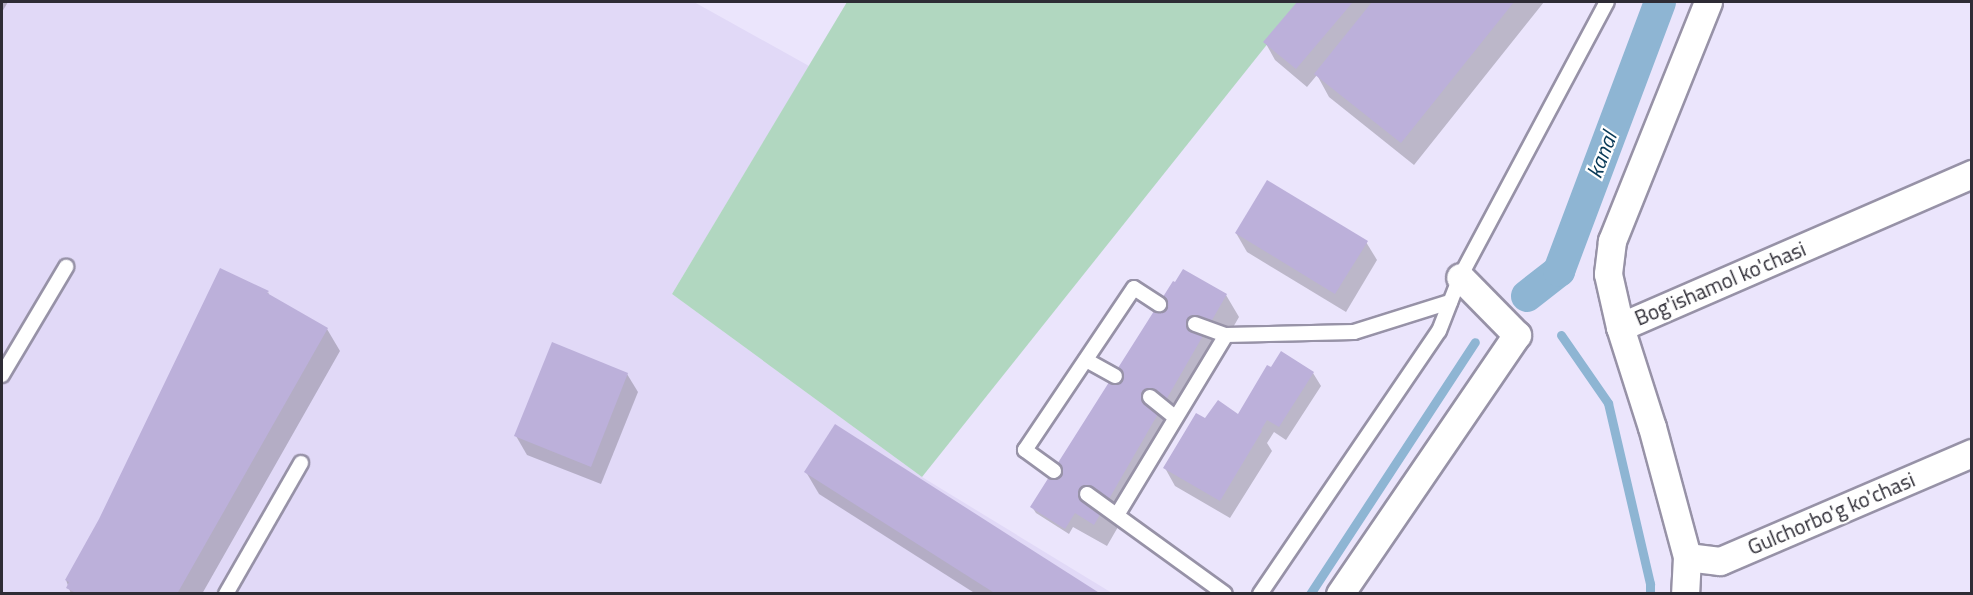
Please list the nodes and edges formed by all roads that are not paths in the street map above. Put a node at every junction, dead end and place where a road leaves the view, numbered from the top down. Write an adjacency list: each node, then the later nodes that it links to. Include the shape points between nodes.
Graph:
1 (1607, 2): 5 (lane)
2 (1708, 2): 9 (street, Bog'ishamol ko'chasi, via 1612,241 1608,274)
3 (1971, 174): 9 (street, Bog'ishamol ko'chasi)
4 (66, 267): 12 (lane)
5 (1460, 277): 6 (lane); 25 (street, via 1517,335)
6 (1450, 302): 10 (lane, via 1354,332); 24 (lane, via 1439,331)
7 (1160, 304): 11 (lane, via 1134,288)
8 (1195, 324): 10 (lane)
9 (1620, 327): 21 (street)
10 (1226, 335): 15 (lane)
11 (1086, 360): 13 (lane); 18 (lane, via 1025,450)
12 (2, 375)
13 (1115, 376)
14 (1150, 397): 15 (lane)
15 (1175, 417): 20 (lane)
16 (1971, 453): 21 (street, Gulchorbo'g ko'chasi, via 1720,561)
17 (301, 463): 22 (lane)
18 (1054, 471)
19 (1087, 495): 20 (lane)
20 (1117, 515): 23 (lane)
21 (1688, 557): 26 (street)
22 (226, 594)
23 (1226, 594)
24 (1260, 594)
25 (1341, 594)
26 (1685, 594)

